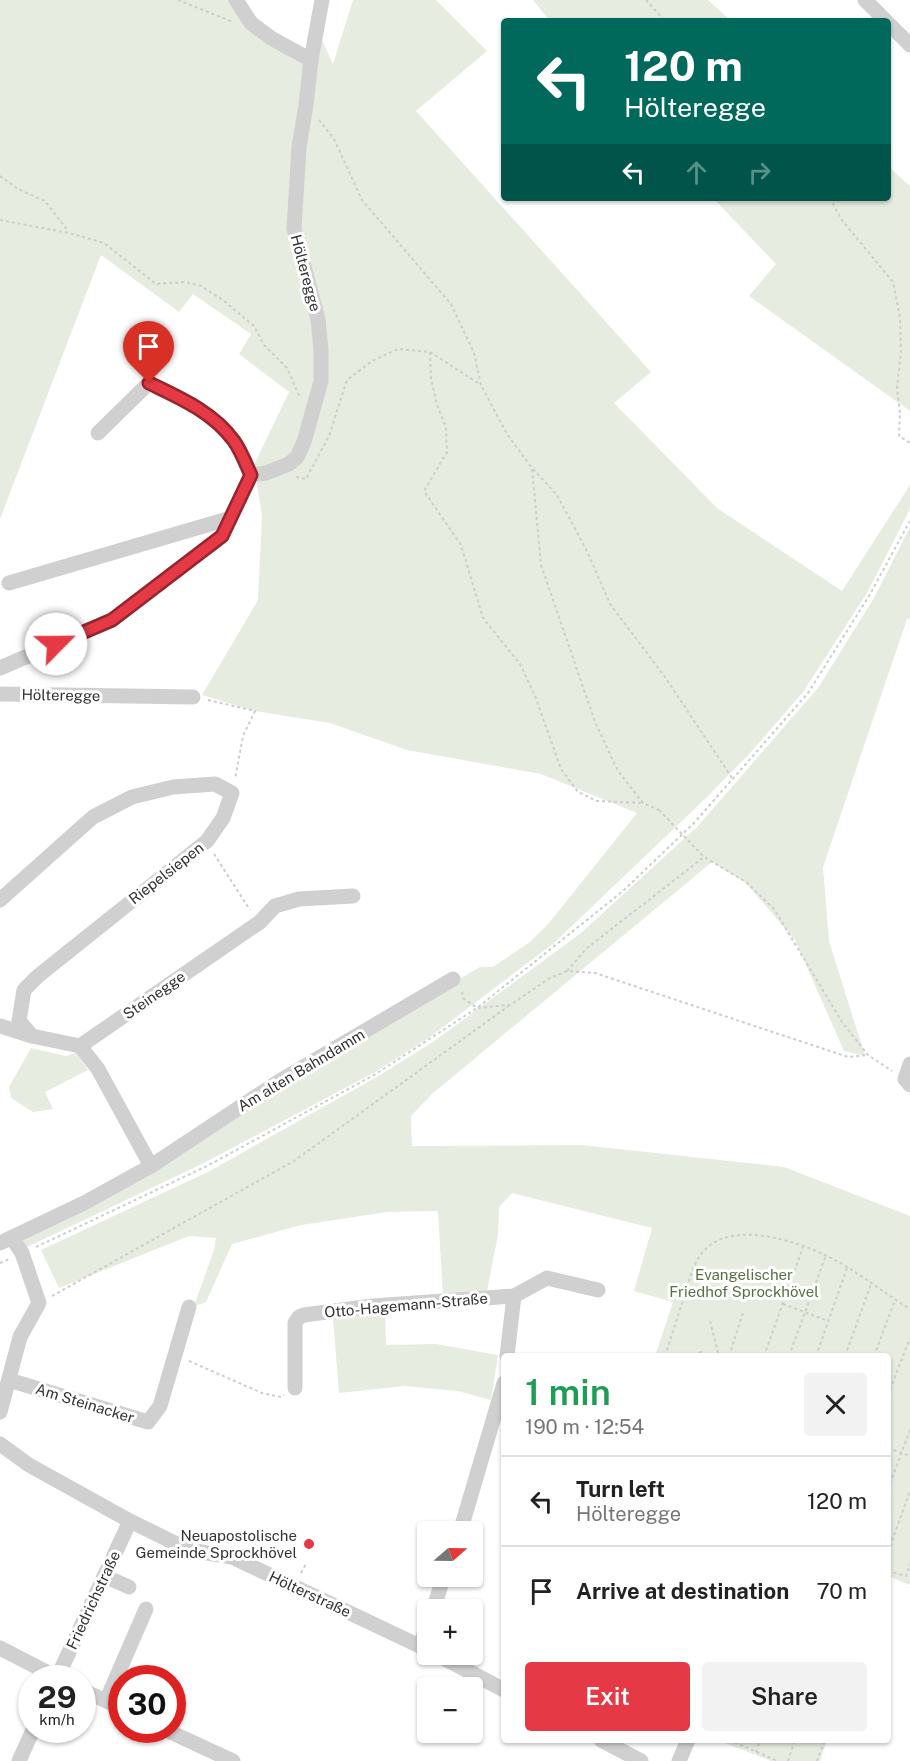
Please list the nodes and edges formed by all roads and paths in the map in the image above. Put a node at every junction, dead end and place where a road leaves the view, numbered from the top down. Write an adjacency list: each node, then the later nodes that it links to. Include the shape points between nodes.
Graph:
1 (178, 0): 8 (path, via 230,21)
2 (236, 0): 8 (street)
3 (322, 0): 11 (street, Hölteregge)
4 (646, 0): 6 (path)
5 (865, 0): 7 (street)
6 (662, 18)
7 (883, 18)
8 (251, 23): 11 (street)
9 (891, 26): 10 (street)
10 (910, 45)
11 (311, 60): 12 (street, Hölteregge)
12 (306, 105): 18 (path, via 334,139 362,200 451,304 474,353); 19 (street, Hölteregge, via 294,230 318,319 321,381)
13 (0, 176): 16 (path, via 45,201)
14 (832, 201): 21 (path, via 841,219 893,282 900,317 899,436)
15 (0, 220): 16 (path)
16 (69, 233): 19 (path, via 104,243 156,284 185,282 201,286 224,301 254,326 264,345 287,369 298,397)
17 (430, 352): 18 (path); 22 (path, via 398,349 372,361 347,380 329,436 306,479 290,476); 33 (path, via 431,379 446,427 447,452 424,490 461,545 483,618 520,664 536,696 561,770 578,792 597,801)
18 (481, 385): 23 (path, via 507,435)
19 (313, 411): 22 (street, Hölteregge, via 304,442)
20 (98, 433): 24 (street, via 149,383 189,401 214,420 235,442)
21 (910, 443)
22 (289, 464): 24 (street, via 266,474)
23 (532, 468): 31 (path, via 557,495 610,604); 33 (path, via 541,565 564,636 595,722 618,771)
24 (251, 475): 25 (street)
25 (231, 518): 27 (street); 28 (street, via 222,536 112,620)
26 (910, 521): 31 (path, via 808,693)
27 (9, 583)
28 (0, 668)
29 (0, 694): 30 (street, Hölteregge)
30 (193, 697): 32 (path, via 255,711 243,736)
31 (732, 778): 42 (path, via 694,823 623,891)
32 (232, 793): 34 (street, Riepelsiepen, via 223,818); 37 (street, via 215,784 173,787 132,797 93,817)
33 (643, 803): 35 (path, bridge, via 659,810)
34 (207, 841): 38 (path); 44 (street, Riepelsiepen, via 24,990 19,1021)
35 (704, 857): 39 (path, via 587,948); 46 (path, via 746,882 774,909 842,1022)
36 (353, 896): 38 (street, Steinegge, via 299,898 275,906)
37 (0, 900)
38 (260, 922): 45 (street, Steinegge)
39 (567, 971): 41 (path); 46 (path, via 624,981 848,1056)
40 (457, 983): 42 (path, via 463,998); 49 (street, Am alten Bahndamm, via 278,1082)
41 (510, 1005): 42 (path); 59 (path, via 294,1161)
42 (477, 1008): 52 (path, via 374,1075 207,1166)
43 (0, 1026): 44 (street)
44 (32, 1036): 45 (street)
45 (80, 1046): 49 (street, via 98,1069)
46 (868, 1055): 48 (path)
47 (910, 1064): 48 (street)
48 (907, 1082)
49 (151, 1166): 50 (street)
50 (6, 1241): 52 (street)
51 (803, 1246): 53 (path); 60 (path); 69 (path, via 748,1234 724,1238 708,1246 695,1263)
52 (22, 1253): 59 (street)
53 (826, 1255): 54 (path); 64 (path)
54 (848, 1268): 55 (path); 65 (path)
55 (871, 1284): 58 (path); 75 (path)
56 (598, 1290): 57 (street, Otto-Hagemann-Straße, via 547,1278)
57 (514, 1296): 68 (street); 80 (street, Otto-Hagemann-Straße, via 372,1306 299,1317 295,1323)
58 (895, 1300): 62 (path); 76 (path)
59 (39, 1303): 78 (street, via 20,1337)
60 (783, 1304): 64 (path); 72 (path)
61 (189, 1307): 77 (street, Am Steinacker)
62 (910, 1309)
63 (744, 1313): 71 (path)
64 (805, 1313): 65 (path); 73 (path)
65 (828, 1321): 74 (path)
66 (710, 1322): 70 (path)
67 (910, 1338): 79 (path)
68 (507, 1353)
69 (666, 1353)
70 (718, 1353)
71 (730, 1353)
72 (765, 1353)
73 (790, 1353)
74 (817, 1353)
75 (846, 1353)
76 (875, 1353)
77 (175, 1357): 78 (street, Am Steinacker, via 160,1406 148,1422); 80 (path, via 262,1393 281,1397)
78 (9, 1380): 82 (street)
79 (891, 1387)
80 (295, 1388)
81 (501, 1398): 91 (street)
82 (0, 1412)
83 (910, 1430): 86 (path)
84 (0, 1444): 90 (street, Hölterstraße, via 29,1465)
85 (891, 1449): 86 (path)
86 (902, 1453): 87 (path); 88 (path)
87 (910, 1456)
88 (891, 1481)
89 (910, 1491): 92 (path)
90 (130, 1521): 97 (street, Friedrichstraße); 100 (street, Hölterstraße, via 189,1550 232,1557)
91 (463, 1521)
92 (891, 1544)
93 (306, 1564): 96 (path)
94 (910, 1564): 95 (path, via 906,1576)
95 (891, 1572)
96 (301, 1574)
97 (104, 1576): 98 (street); 103 (street, Friedrichstraße)
98 (129, 1587)
99 (146, 1609): 107 (street)
100 (417, 1645)
101 (0, 1648): 102 (street)
102 (32, 1665)
103 (63, 1665)
104 (457, 1665): 105 (street)
105 (501, 1688)
106 (96, 1696): 107 (street)
107 (106, 1701)
108 (186, 1739): 118 (street)
109 (27, 1743): 117 (street)
110 (607, 1743): 119 (street)
111 (687, 1743): 120 (street)
112 (737, 1743): 116 (path)
113 (759, 1743): 116 (path)
114 (794, 1743): 122 (path)
115 (824, 1743): 123 (path)
116 (756, 1752): 121 (path)
117 (19, 1761)
118 (233, 1761)
119 (641, 1761)
120 (679, 1761)
121 (778, 1761)
122 (788, 1761)
123 (817, 1761)

